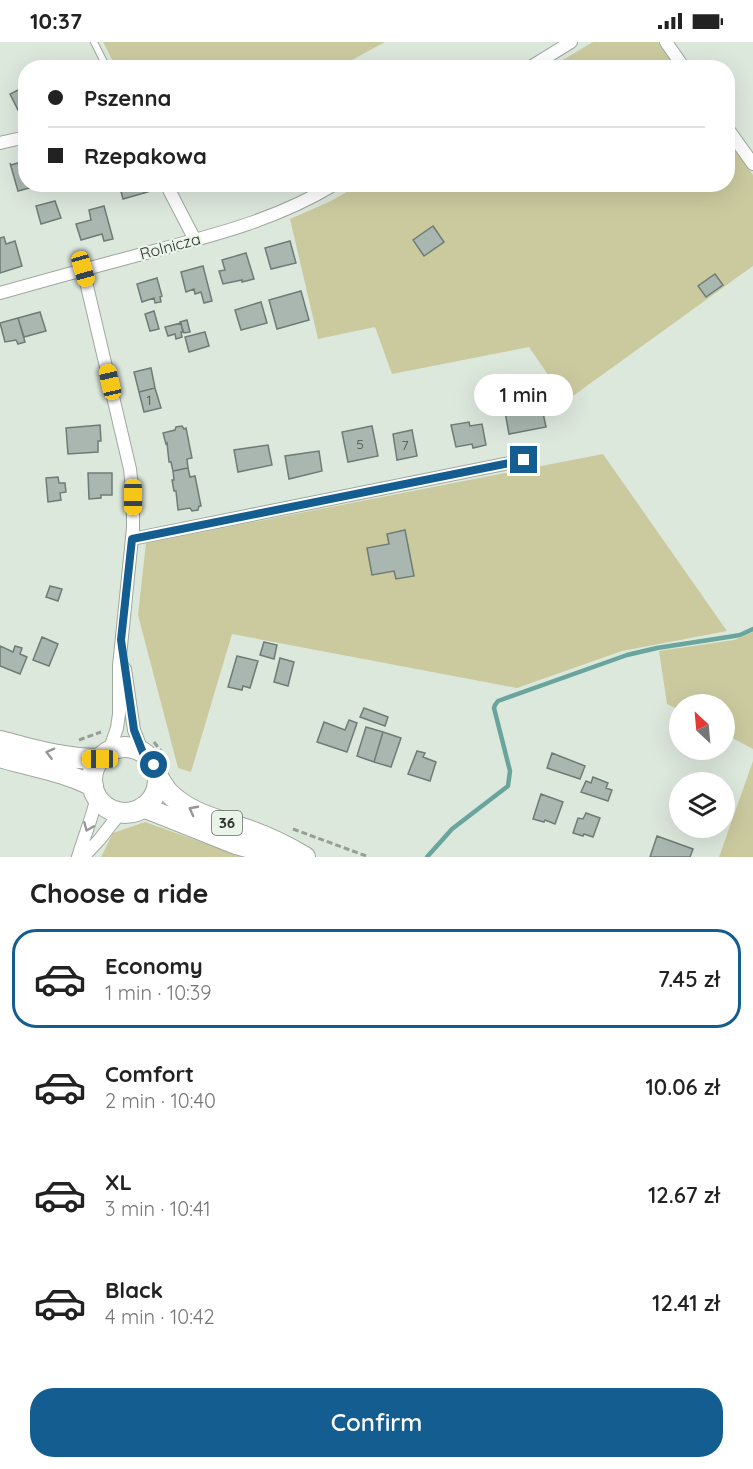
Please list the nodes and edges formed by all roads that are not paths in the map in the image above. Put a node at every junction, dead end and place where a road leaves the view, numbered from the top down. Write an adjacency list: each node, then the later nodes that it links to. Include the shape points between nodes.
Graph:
1 (94, 42): 4 (lane)
2 (571, 42): 5 (street)
3 (666, 42): 6 (street)
4 (103, 60)
5 (542, 60)
6 (678, 60)
7 (18, 139): 9 (street)
8 (735, 139): 10 (street)
9 (0, 143)
10 (753, 164)
11 (170, 192): 13 (street)
12 (322, 192): 13 (street, Rolnicza, via 268,218)
13 (195, 240): 14 (street, Rolnicza)
14 (83, 269): 15 (street, Rolnicza); 17 (street, via 130,469)
15 (0, 293)
16 (524, 460): 17 (street)
17 (132, 539): 18 (street)
18 (121, 640): 20 (street, via 134,730); 21 (street, via 119,714)
19 (0, 741): 21 (main road, one-way to 19, via 80,759)
20 (143, 753): 21 (main road, via 126,747); 23 (main road, 36, via 152,760)
21 (105, 755): 24 (main road, via 94,769)
22 (0, 757): 24 (main road, via 75,777)
23 (158, 777): 25 (main road, via 152,799); 30 (main road, 36, one-way to 23, via 244,828 203,816 183,805)
24 (95, 791): 26 (main road, via 105,806); 27 (street, one-way to 27, via 93,816)
25 (143, 807): 26 (main road); 29 (main road, 36, via 236,844)
26 (121, 812): 28 (street)
27 (78, 857)
28 (83, 857)
29 (284, 857)
30 (305, 857)

